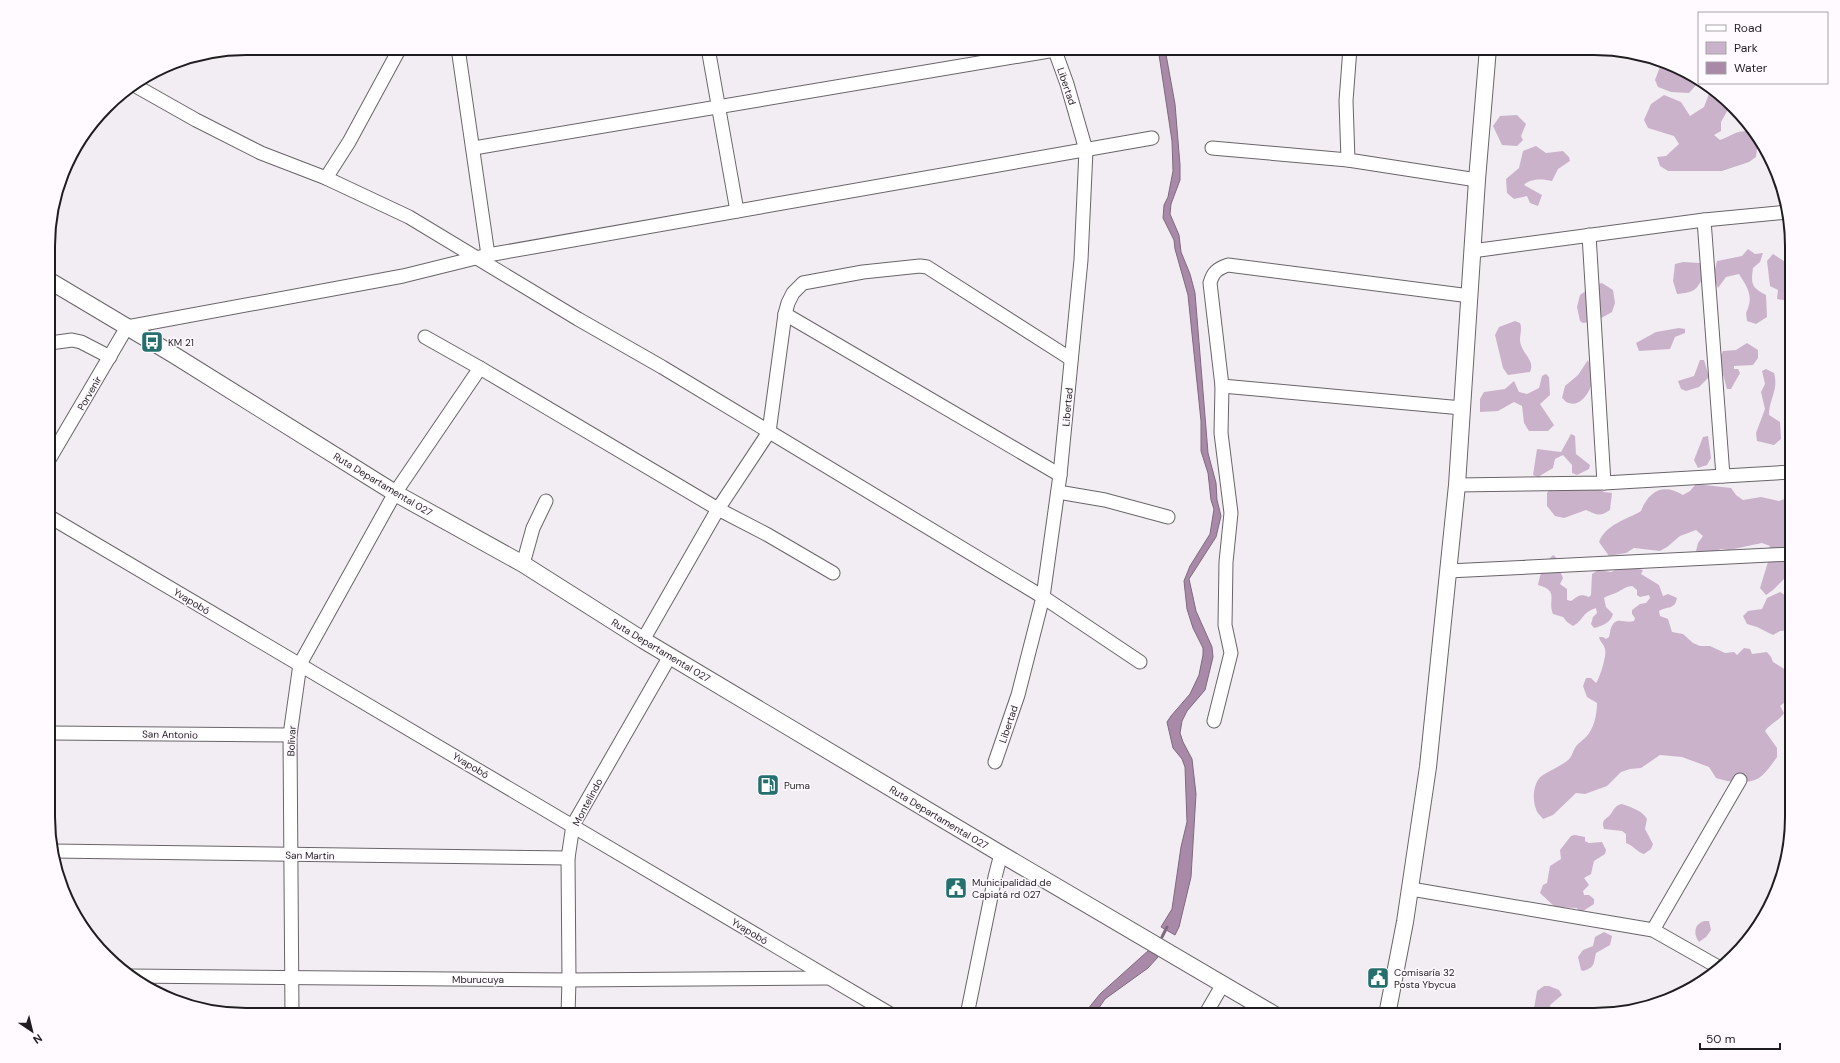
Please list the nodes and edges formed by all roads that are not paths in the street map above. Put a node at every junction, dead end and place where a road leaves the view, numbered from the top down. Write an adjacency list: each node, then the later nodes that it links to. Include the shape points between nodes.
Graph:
1 (396, 55): 15 (street, via 349,142)
2 (459, 55): 11 (street)
3 (709, 55): 9 (street)
4 (1021, 55): 9 (street)
5 (1057, 55): 13 (street, Libertad)
6 (1346, 55): 14 (street)
7 (1487, 55): 16 (main road)
8 (139, 88): 15 (street, via 261,153)
9 (719, 108): 11 (street); 17 (street)
10 (1152, 138): 13 (street)
11 (474, 148): 22 (street)
12 (1212, 148): 14 (street)
13 (1086, 150): 17 (street); 30 (street, Libertad, via 1081,260)
14 (1348, 160): 16 (street)
15 (326, 178): 22 (street, via 409,217)
16 (1477, 180): 21 (main road)
17 (736, 211): 22 (street)
18 (1782, 213): 19 (street)
19 (1704, 220): 20 (street); 38 (street)
20 (1589, 235): 21 (street); 39 (street)
21 (1472, 251): 24 (main road)
22 (482, 257): 26 (street, via 403,276); 34 (street)
23 (55, 284): 26 (main road, Ruta Departamental 027)
24 (1470, 296): 32 (street, via 1228,265 1217,269 1212,274 1210,283); 33 (main road)
25 (785, 314): 30 (street, via 793,293 803,283 863,272 927,267); 34 (street); 37 (street)
26 (127, 327): 29 (street, Porvenir); 42 (main road, Ruta Departamental 027)
27 (425, 337): 31 (street)
28 (55, 342): 29 (street, via 72,340 81,342)
29 (110, 357): 35 (street, Porvenir)
30 (1071, 359): 37 (street, Libertad)
31 (480, 368): 42 (street, Bolivar); 44 (street)
32 (1222, 386): 33 (street); 56 (street, via 1220,433 1231,513 1226,562 1225,625 1231,653)
33 (1462, 408): 40 (main road)
34 (769, 432): 44 (street); 51 (street)
35 (55, 450)
36 (1785, 472): 38 (street)
37 (1060, 475): 41 (street, Libertad)
38 (1723, 476): 39 (street)
39 (1604, 483): 40 (street)
40 (1457, 485): 49 (main road)
41 (1058, 492): 45 (street, via 1105,500); 51 (street, Libertad)
42 (396, 493): 48 (main road, Ruta Departamental 027); 55 (street, Bolivar)
43 (546, 501): 48 (street, via 533,528)
44 (718, 509): 50 (street); 52 (street)
45 (1168, 517)
46 (55, 520): 55 (street, Yvapobó)
47 (1785, 554): 49 (street)
48 (523, 564): 52 (main road, Ruta Departamental 027)
49 (1448, 571): 66 (main road, via 1428,767)
50 (833, 573)
51 (1043, 597): 54 (street); 59 (street, Libertad, via 1018,695)
52 (643, 640): 53 (main road, Ruta Departamental 027)
53 (670, 656): 61 (street, Montelindo); 63 (main road, Ruta Departamental 027)
54 (1140, 662)
55 (300, 664): 58 (street, Bolivar); 61 (street, Yvapobó)
56 (1214, 720)
57 (55, 733): 58 (street, San Antonio)
58 (290, 735): 64 (street, Bolivar)
59 (995, 762)
60 (1740, 780): 67 (street)
61 (573, 825): 65 (street, Montelindo); 71 (street, Yvapobó)
62 (58, 851): 64 (street, San Martin)
63 (1001, 854): 73 (main road, Ruta Departamental 027); 77 (street)
64 (290, 855): 65 (street, San Martin); 70 (street, Bolivar)
65 (568, 858): 72 (street, Montelindo)
66 (1411, 889): 67 (street); 80 (main road)
67 (1653, 930): 68 (street)
68 (1715, 965)
69 (140, 976): 70 (street, Mburucuya)
70 (291, 978): 72 (street, Mburucuya); 74 (street, Bolivar)
71 (828, 978): 72 (street, Mburucuya); 76 (street, Yvapobó)
72 (569, 980): 75 (street, Montelindo)
73 (1223, 984): 78 (street); 79 (main road, Ruta Departamental 027)
74 (292, 1008)
75 (568, 1008)
76 (880, 1008)
77 (968, 1008)
78 (1209, 1008)
79 (1263, 1008)
80 (1387, 1008)

